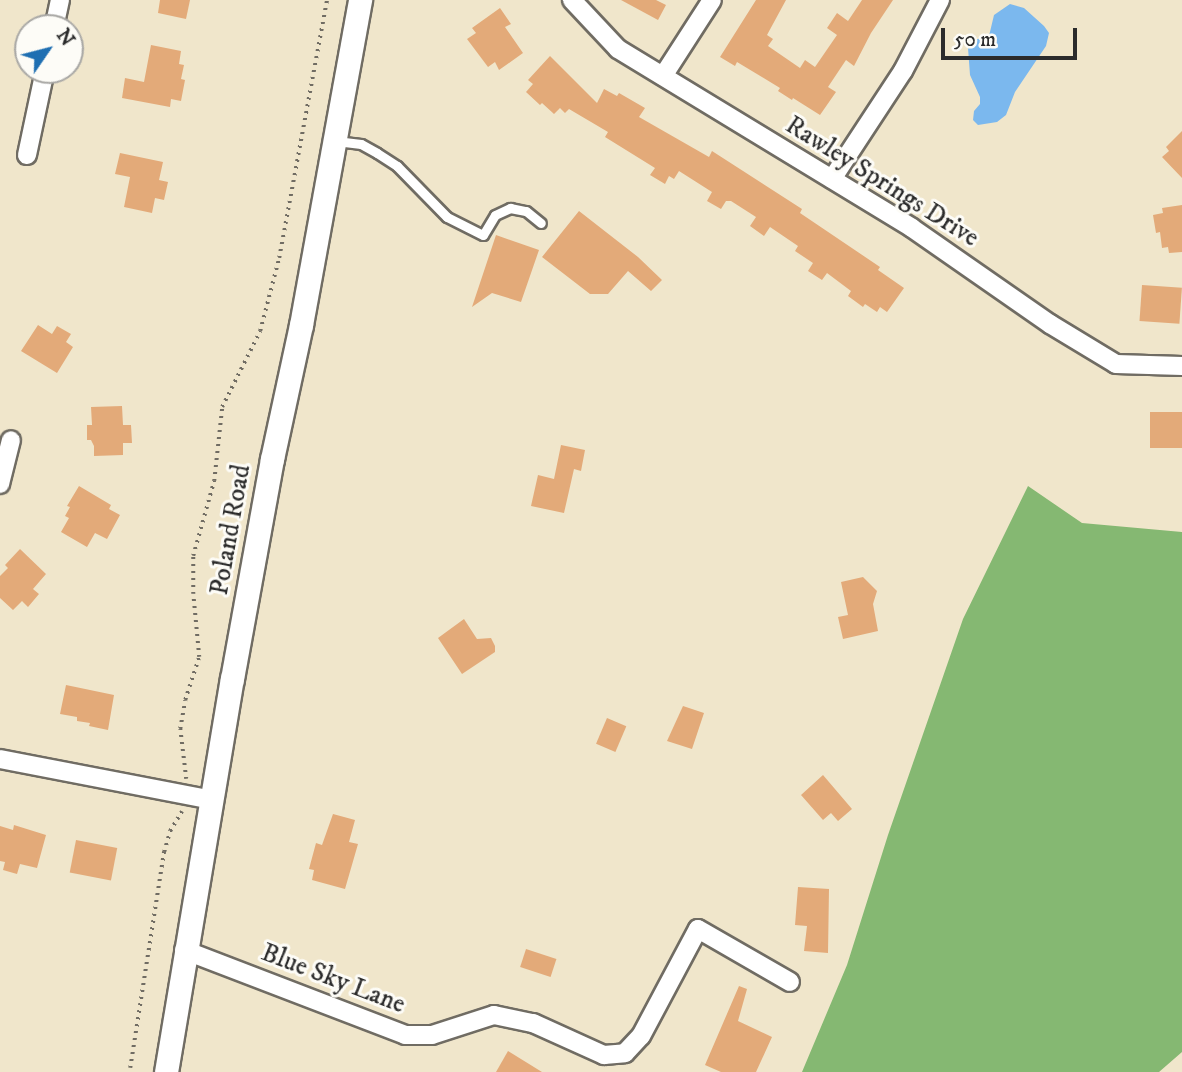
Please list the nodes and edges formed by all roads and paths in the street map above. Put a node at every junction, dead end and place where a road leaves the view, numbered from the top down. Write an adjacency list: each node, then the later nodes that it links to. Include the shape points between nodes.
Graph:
1 (327, 0): 16 (path, via 279,258 260,331 222,407 214,481 193,556 199,657 180,729 187,775)
2 (360, 0): 8 (street, Poland Road)
3 (572, 0): 6 (street, Rawley Springs Drive, via 618,49)
4 (712, 0): 6 (street)
5 (940, 0): 10 (street, via 904,71)
6 (663, 76): 10 (street, Rawley Springs Drive)
7 (42, 84): 9 (street)
8 (335, 140): 11 (lane, via 361,144 377,153 397,166 447,217 482,235 495,215 510,208 526,211); 17 (street, Poland Road)
9 (27, 155)
10 (832, 179): 12 (street, Rawley Springs Drive, via 1116,364)
11 (541, 223)
12 (1182, 366)
13 (11, 440): 14 (street)
14 (0, 484)
15 (0, 760): 16 (street)
16 (184, 795): 17 (street); 20 (path, via 181,816 170,831 164,852)
17 (212, 800): 18 (street, Poland Road)
18 (184, 950): 19 (street, Blue Sky Lane, via 405,1035 432,1035 494,1015 533,1023 604,1055 625,1053 641,1036 698,929); 21 (street, Poland Road)
19 (790, 982)
20 (130, 1068)
21 (166, 1072)

